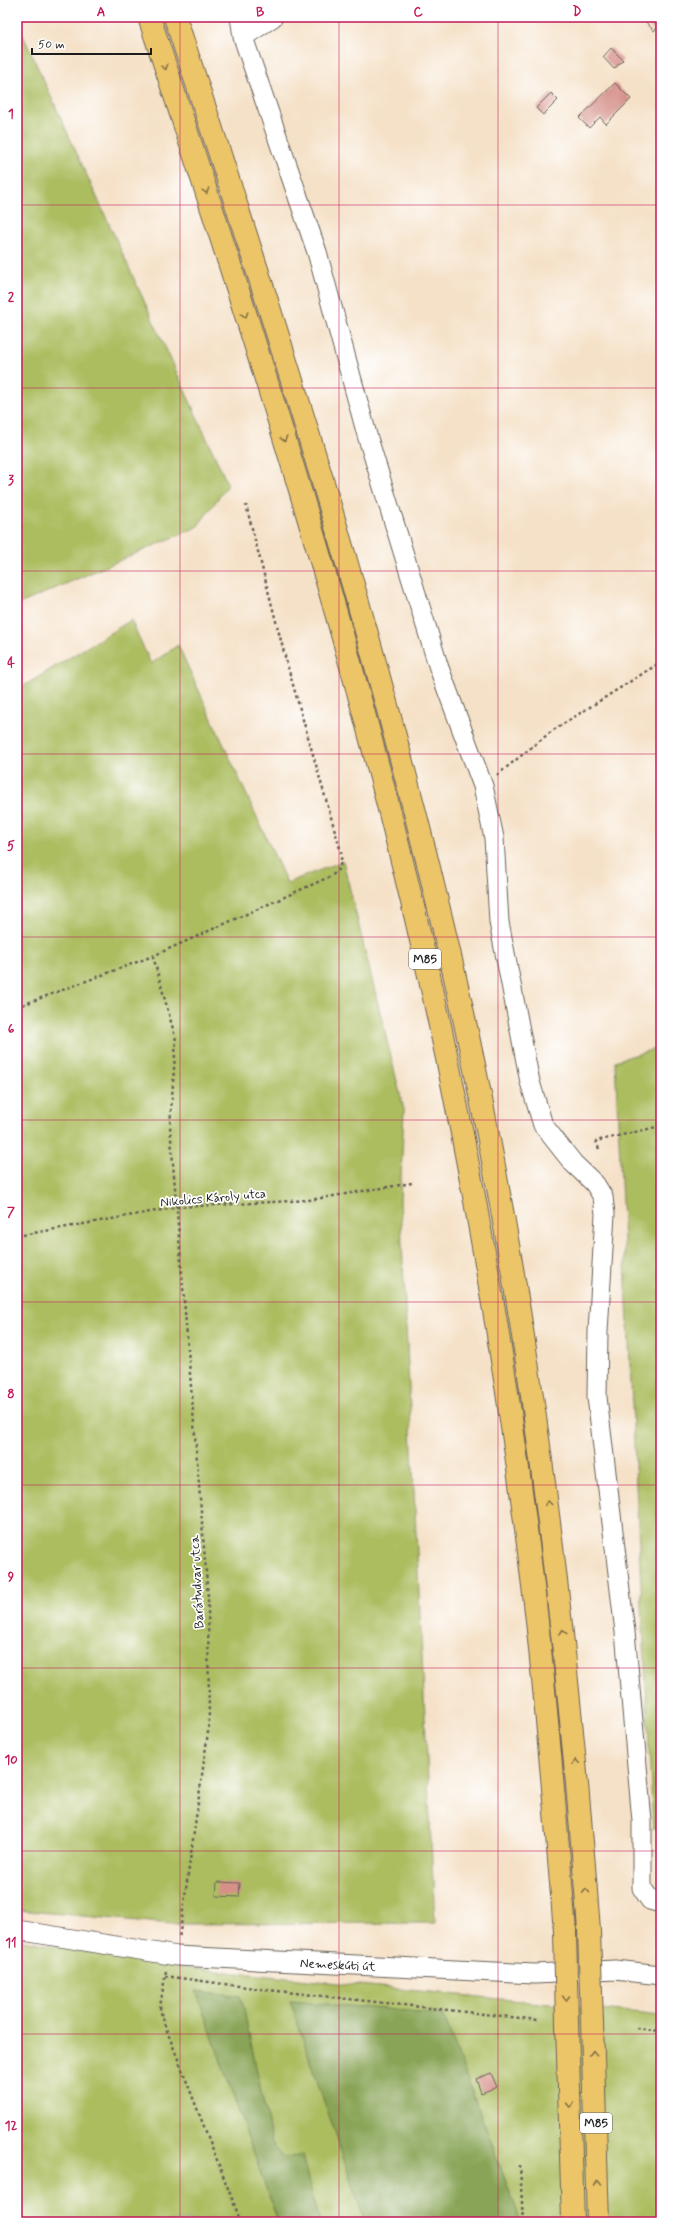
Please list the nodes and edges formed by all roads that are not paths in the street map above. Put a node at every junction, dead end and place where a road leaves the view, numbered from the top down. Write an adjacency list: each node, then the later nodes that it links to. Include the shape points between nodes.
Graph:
1 (149, 17): 9 (highway, M85, one-way to 9, bridge, via 316,543 387,801 431,984 480,1230 519,1474 546,1708 565,1930)
2 (175, 17): 10 (highway, M85, one-way to 2, bridge, via 589,1930 571,1707 528,1360 505,1227 456,979 406,774 337,526 255,260)
3 (240, 17): 5 (street)
4 (273, 17): 5 (street)
5 (243, 37): 6 (street, via 317,252 367,435 439,668 483,786 494,838 499,922 530,1082 543,1125 573,1163 595,1184 603,1198 605,1214 597,1398 625,1632 642,1821 642,1888 650,1900)
6 (661, 1903)
7 (17, 1930): 8 (street, Nemeskúti út, via 173,1955 535,1974 615,1970)
8 (661, 1976)
9 (572, 2222)
10 (598, 2222)

